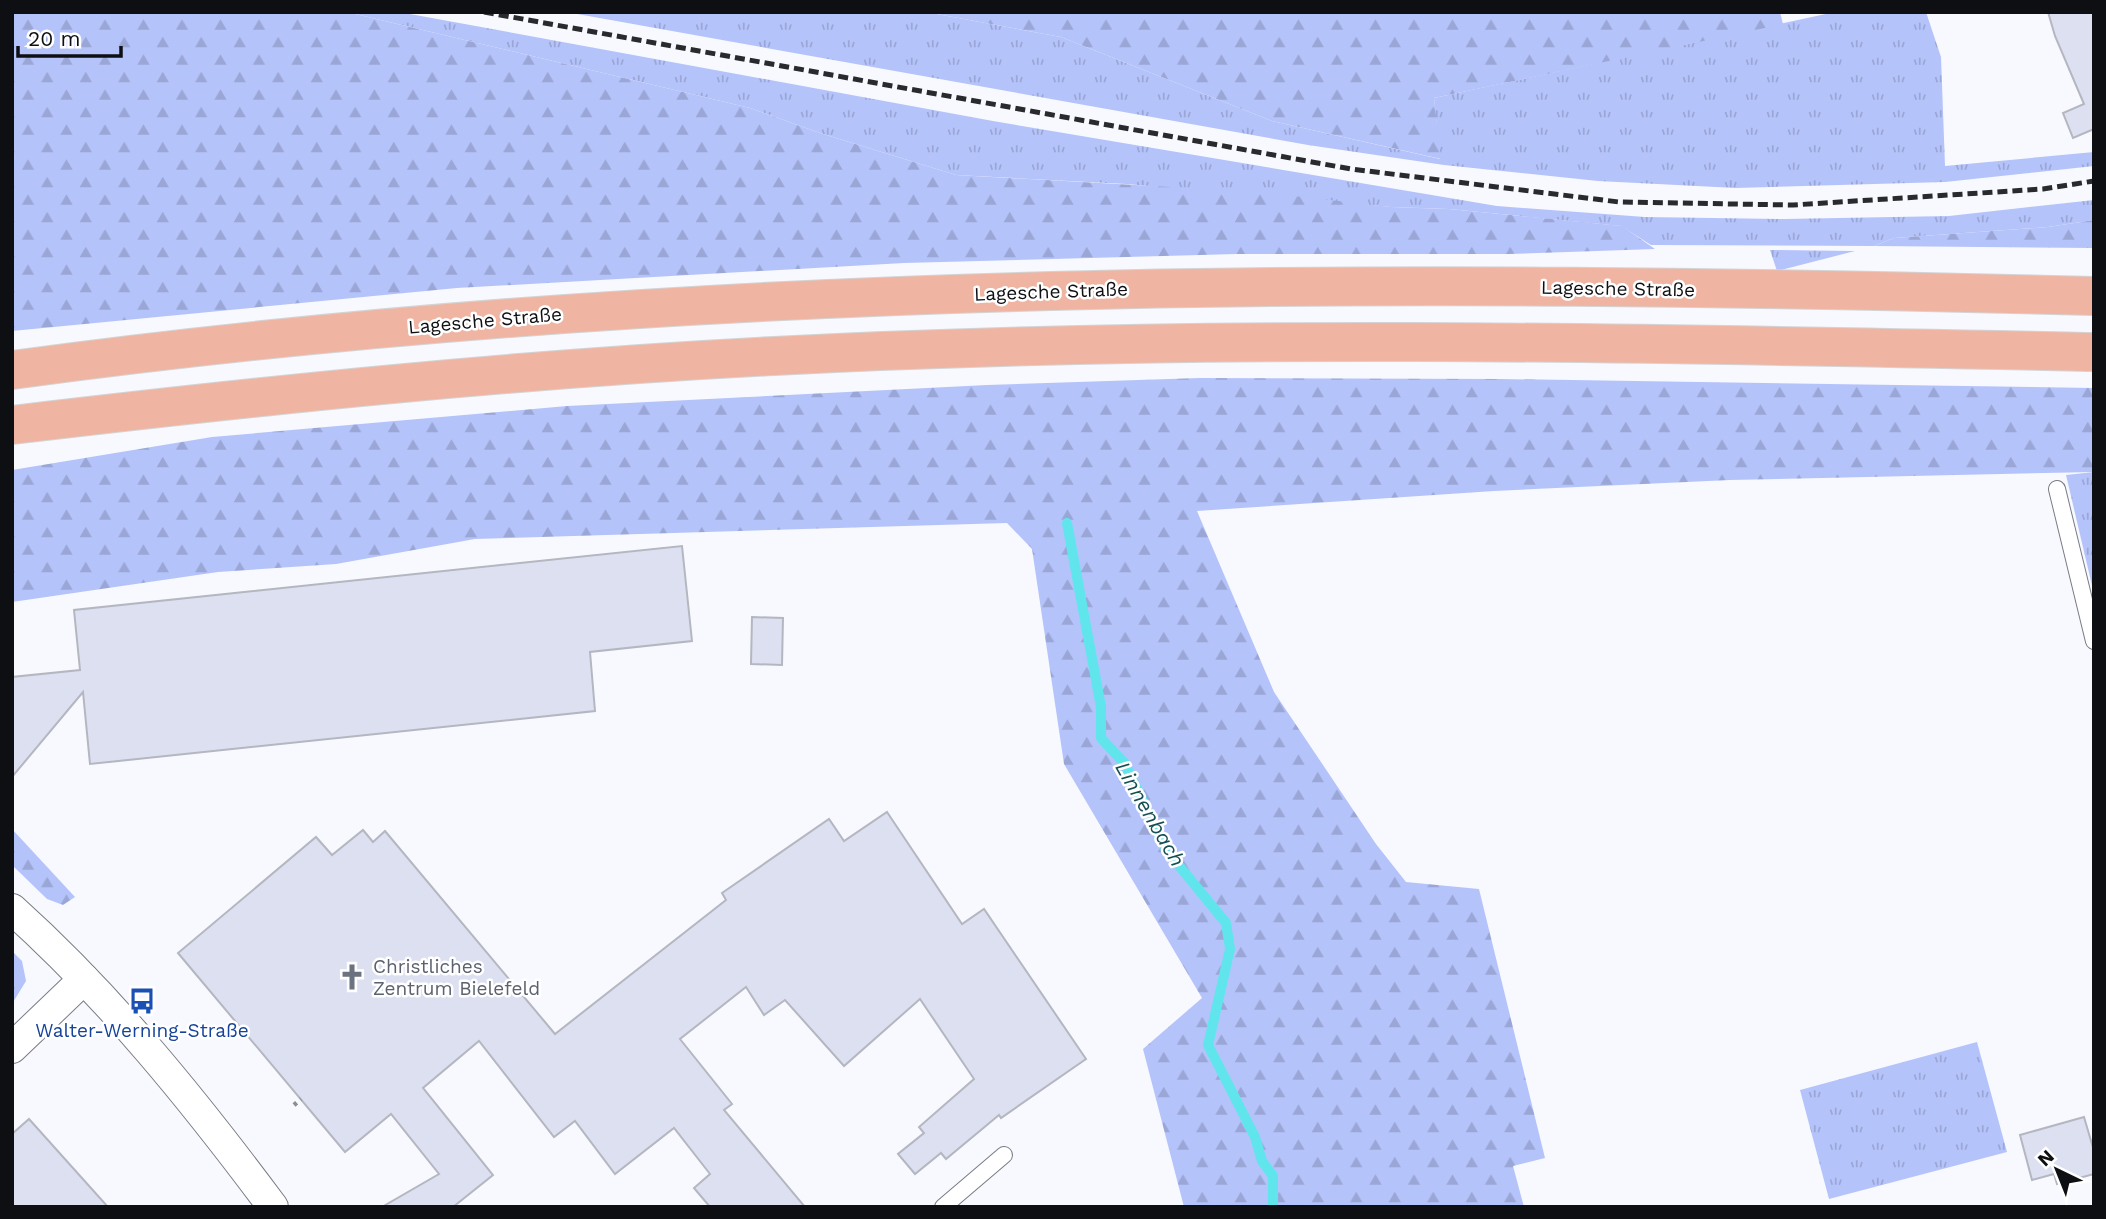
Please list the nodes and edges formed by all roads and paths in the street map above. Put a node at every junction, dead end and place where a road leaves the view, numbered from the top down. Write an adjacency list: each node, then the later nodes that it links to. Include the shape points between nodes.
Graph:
1 (2094, 296): 3 (highway, Lagesche Straße, via 1492,286 1134,288 858,296 571,312 309,334)
2 (2094, 352): 4 (highway, via 1710,344 1148,344 789,355 506,374)
3 (12, 370)
4 (12, 425)
5 (2057, 489): 6 (lane)
6 (2094, 641)
7 (12, 909): 8 (street)
8 (84, 979): 9 (street); 13 (street, via 161,1062)
9 (12, 1048)
10 (300, 1099): 11 (path)
11 (294, 1105)
12 (1004, 1155): 14 (lane)
13 (273, 1207)
14 (943, 1207)

